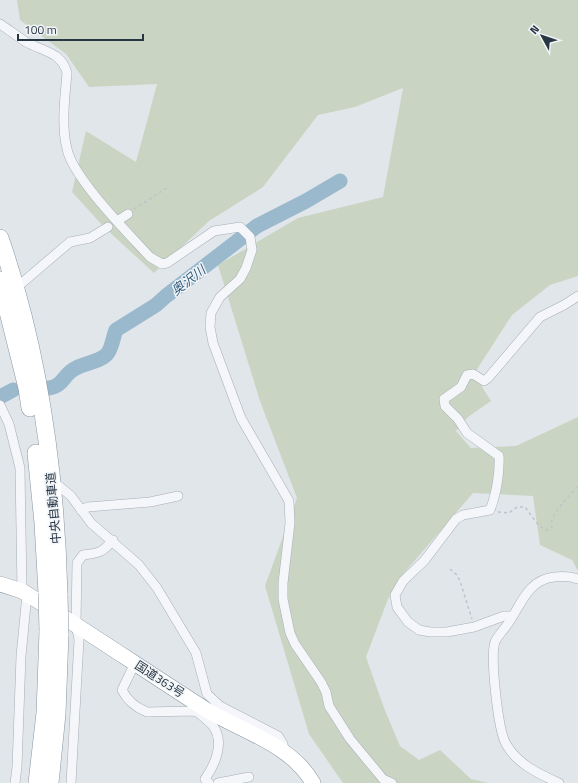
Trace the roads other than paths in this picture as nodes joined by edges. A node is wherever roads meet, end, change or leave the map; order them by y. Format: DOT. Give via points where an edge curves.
graph roads {
  1 [pos="0,24"];
  2 [pos="128,214"];
  3 [pos="117,221"];
  4 [pos="108,227"];
  5 [pos="0,238"];
  6 [pos="0,280"];
  7 [pos="16,288"];
  8 [pos="578,296"];
  9 [pos="0,405"];
  10 [pos="20,468"];
  11 [pos="32,471"];
  12 [pos="58,486"];
  13 [pos="178,496"];
  14 [pos="81,510"];
  15 [pos="113,540"];
  16 [pos="578,579"];
  17 [pos="0,584"];
  18 [pos="24,593"];
  19 [pos="53,594"];
  20 [pos="512,616"];
  21 [pos="76,624"];
  22 [pos="54,632"];
  23 [pos="135,663"];
  24 [pos="201,710"];
  25 [pos="284,751"];
  26 [pos="249,777"];
  27 [pos="15,783"];
  28 [pos="37,783"];
  29 [pos="50,783"];
  30 [pos="71,783"];
  31 [pos="209,783"];
  32 [pos="218,783"];
  33 [pos="313,783"];
  34 [pos="392,783"];
  35 [pos="559,783"];
  1 -- 3 [label="street" via="28,43 55,55 65,66 65,138 69,157 78,173"];
  2 -- 3 [label="street"];
  3 -- 34 [label="street" via="150,256 162,264 174,260 214,231 240,227 250,237 252,250 246,268 240,279 220,298 211,313 213,343 241,418 289,501 290,523 283,599 290,634 321,682 329,706 350,739 383,779"];
  4 -- 7 [label="street" via="90,238 70,242"];
  5 -- 19 [label="highway, 中央自動車道" via="20,306 38,384 52,490"];
  6 -- 19 [label="highway, 中央自動車道" via="26,388 35,440"];
  8 -- 20 [label="street" via="540,316 488,378 484,381 472,374 467,375 461,387 444,399 445,406 467,433 499,456 500,464 490,510 463,515 456,519 424,561 403,581 395,595 400,613 419,630 430,632 474,627 504,616"];
  9 -- 10 [label="street" via="9,424"];
  10 -- 11 [label="street"];
  10 -- 18 [label="street"];
  12 -- 14 [label="street" via="71,496"];
  13 -- 14 [label="street"];
  14 -- 15 [label="street" via="91,523"];
  15 -- 21 [label="street" via="99,553 82,555 77,563"];
  15 -- 25 [label="street" via="139,565 157,588 196,653 207,694 220,706 278,736"];
  16 -- 20 [label="street" via="564,576 538,582 529,590"];
  17 -- 18 [label="highway, 国道363号"];
  18 -- 21 [label="highway, 国道363号"];
  18 -- 27 [label="street"];
  19 -- 22 [label="highway, 中央自動車道, bridge"];
  20 -- 35 [label="street" via="499,634 493,652 500,728 506,745 520,760 534,771"];
  21 -- 23 [label="highway, 国道363号"];
  21 -- 30 [label="street" via="79,640"];
  22 -- 28 [label="highway, 中央自動車道"];
  22 -- 29 [label="highway, 中央自動車道" via="57,714"];
  23 -- 24 [label="highway, 国道363号"];
  23 -- 24 [label="street" via="122,690 125,696 141,709 147,712"];
  24 -- 25 [label="highway, 国道363号"];
  24 -- 31 [label="street" via="218,737 213,768 205,779"];
  25 -- 33 [label="highway, 国道363号"];
  26 -- 32 [label="street"];
}
